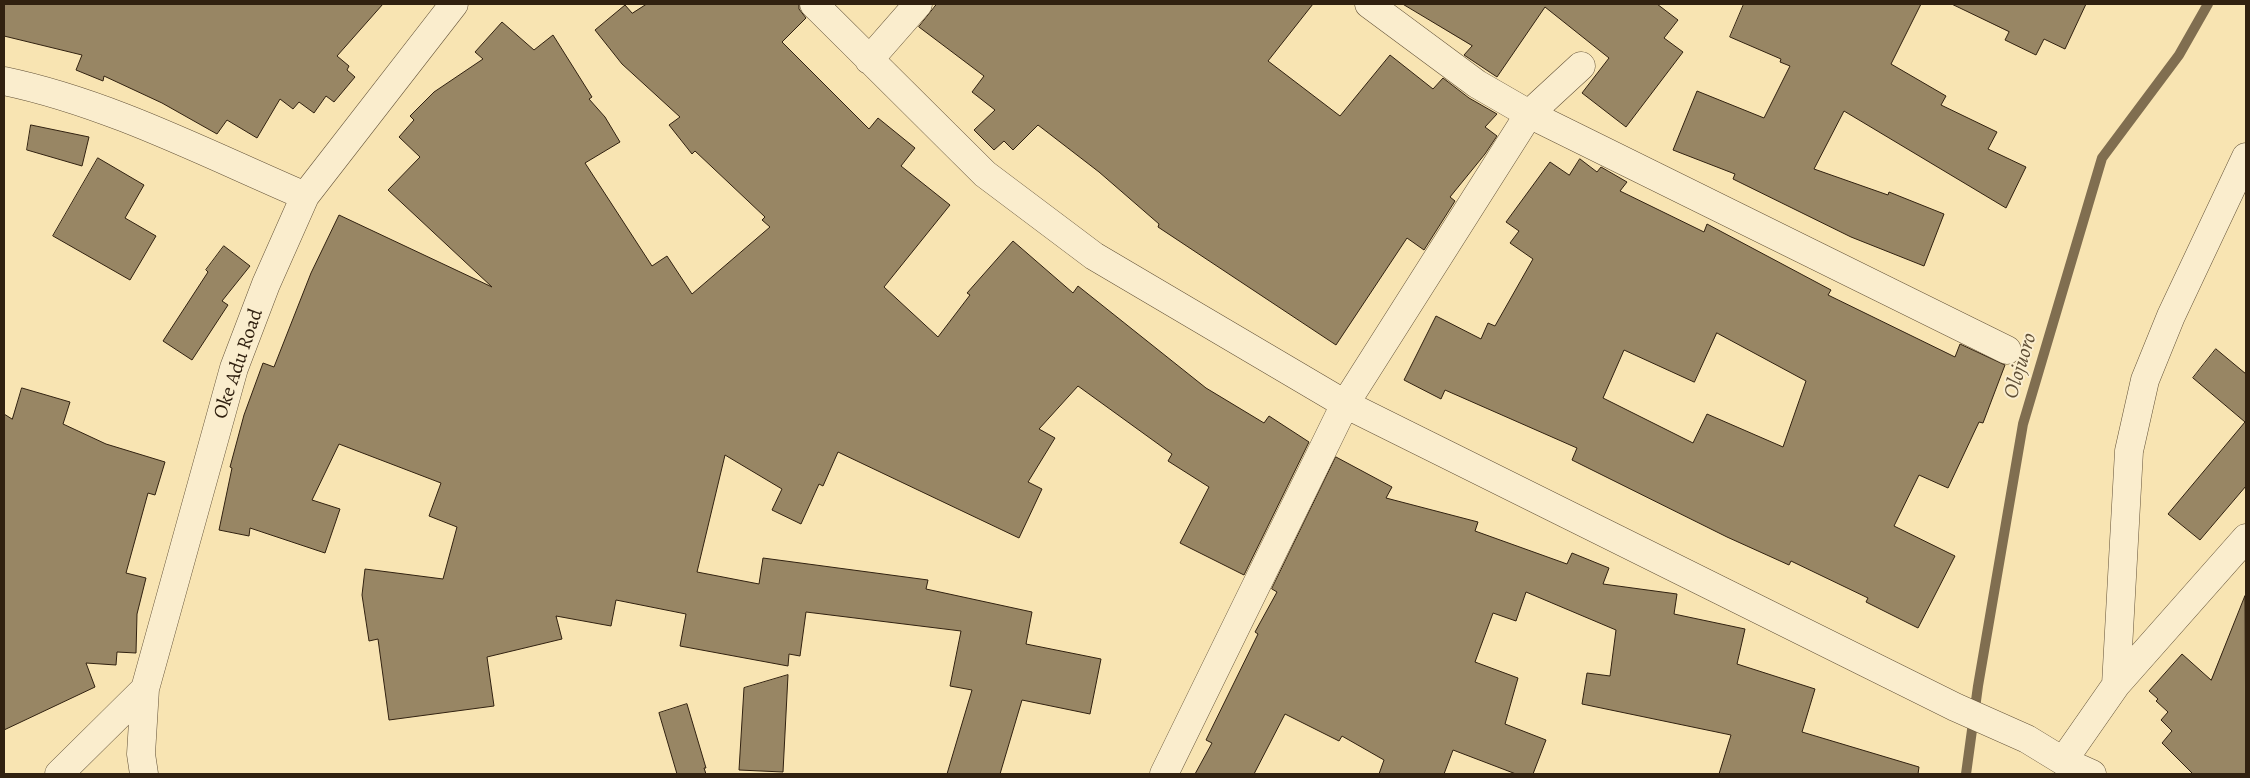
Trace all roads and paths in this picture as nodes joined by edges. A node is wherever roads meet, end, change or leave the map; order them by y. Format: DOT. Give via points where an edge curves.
graph roads {
  1 [pos="454,4"];
  2 [pos="814,4"];
  3 [pos="918,4"];
  4 [pos="1369,4"];
  5 [pos="870,60"];
  6 [pos="1581,66"];
  7 [pos="4,81"];
  8 [pos="1529,114"];
  9 [pos="2246,157"];
  10 [pos="305,196"];
  11 [pos="2007,350"];
  12 [pos="1344,404"];
  13 [pos="2246,538"];
  14 [pos="2116,685"];
  15 [pos="144,689"];
  16 [pos="2064,761"];
  17 [pos="59,774"];
  18 [pos="144,774"];
  19 [pos="1164,774"];
  20 [pos="2092,774"];
  1 -- 10 [label="street, Oke Adu Road"];
  2 -- 5 [label="street"];
  3 -- 5 [label="street"];
  4 -- 8 [label="street" via="1477,84"];
  5 -- 12 [label="street" via="985,174 1094,256"];
  6 -- 8 [label="street"];
  7 -- 10 [label="street" via="40,89 121,117"];
  8 -- 11 [label="street"];
  8 -- 12 [label="street"];
  9 -- 14 [label="street" via="2171,316 2145,380 2129,451"];
  10 -- 15 [label="street, Oke Adu Road" via="234,368"];
  12 -- 16 [label="street"];
  12 -- 19 [label="street"];
  13 -- 14 [label="street"];
  14 -- 16 [label="street"];
  15 -- 17 [label="street"];
  15 -- 18 [label="street, Oke Adu Road" via="141,754"];
  16 -- 20 [label="street"];
}
